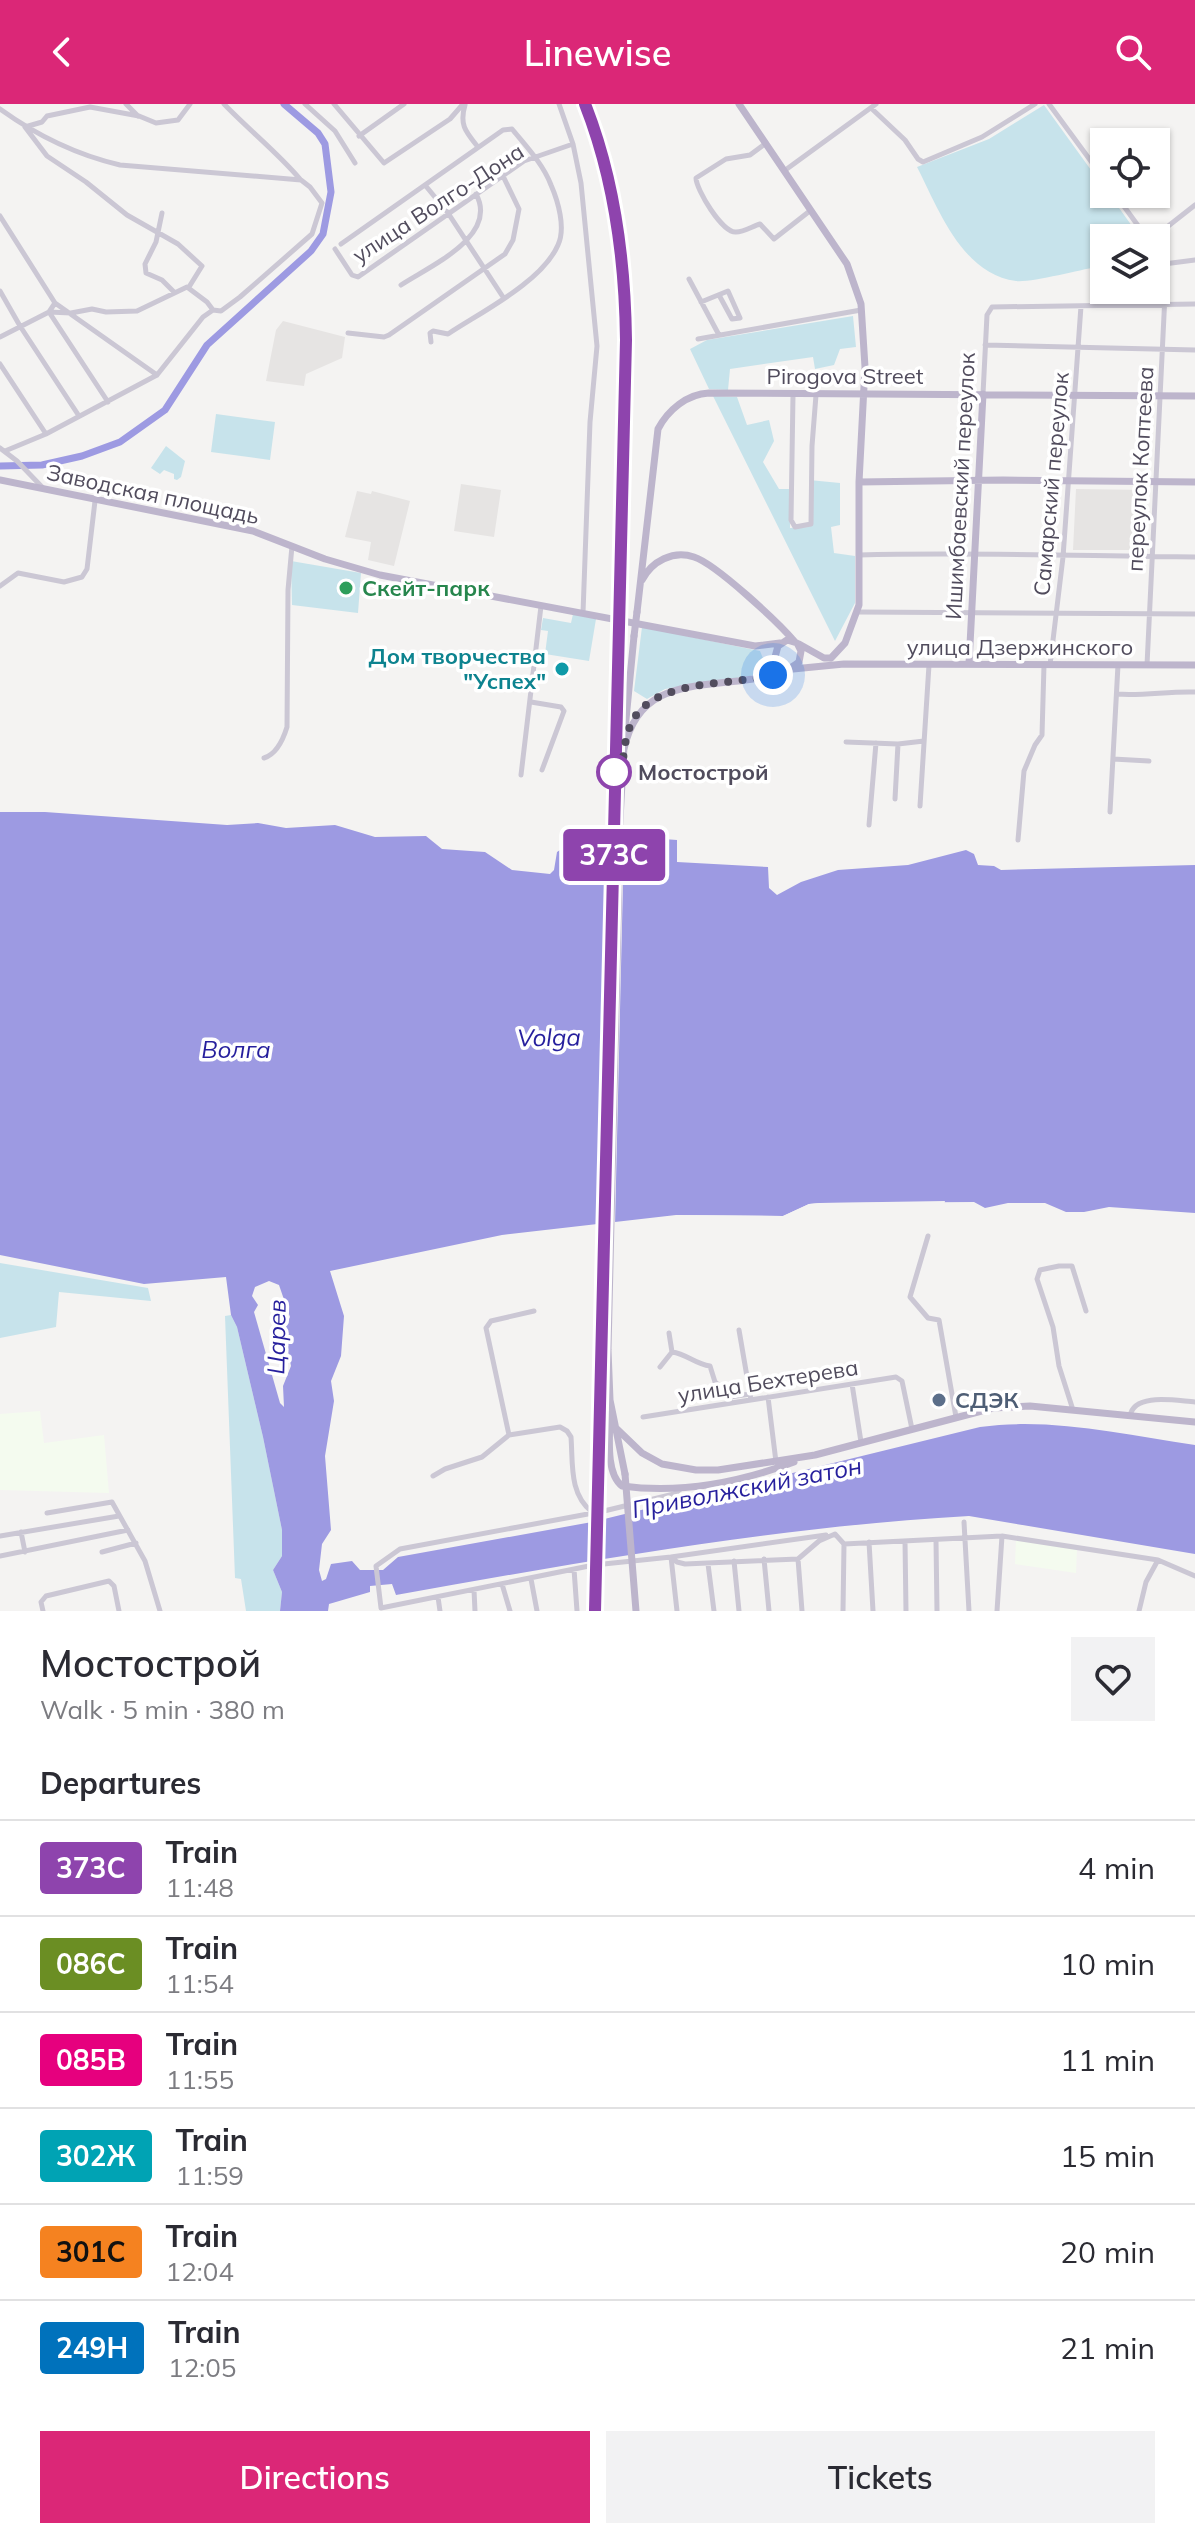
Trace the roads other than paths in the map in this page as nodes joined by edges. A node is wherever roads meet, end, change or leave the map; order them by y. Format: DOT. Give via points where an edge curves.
graph roads {
  1 [pos="126,104"];
  2 [pos="190,104"];
  3 [pos="224,104"];
  4 [pos="305,104"];
  5 [pos="404,104"];
  6 [pos="464,104"];
  7 [pos="559,104"];
  8 [pos="739,104"];
  9 [pos="1035,104"];
  10 [pos="1049,104"];
  11 [pos="337,105"];
  12 [pos="874,106"];
  13 [pos="0,109"];
  14 [pos="139,116"];
  15 [pos="25,127"];
  16 [pos="359,136"];
  17 [pos="766,143"];
  18 [pos="573,144"];
  19 [pos="478,147"];
  20 [pos="534,157"];
  21 [pos="1090,160"];
  22 [pos="355,163"];
  23 [pos="784,171"];
  24 [pos="503,176"];
  25 [pos="301,180"];
  26 [pos="425,185"];
  27 [pos="476,194"];
  28 [pos="1195,205"];
  29 [pos="811,210"];
  30 [pos="162,213"];
  31 [pos="448,213"];
  32 [pos="0,216"];
  33 [pos="1170,225"];
  34 [pos="158,231"];
  35 [pos="465,241"];
  36 [pos="341,244"];
  37 [pos="335,249"];
  38 [pos="1195,260"];
  39 [pos="1170,263"];
  40 [pos="483,269"];
  41 [pos="689,279"];
  42 [pos="401,285"];
  43 [pos="189,287"];
  44 [pos="0,291"];
  45 [pos="174,292"];
  46 [pos="719,295"];
  47 [pos="503,297"];
  48 [pos="701,302"];
  49 [pos="55,303"];
  50 [pos="1165,304"];
  51 [pos="1170,304"];
  52 [pos="1195,304"];
  53 [pos="1081,306"];
  54 [pos="213,310"];
  55 [pos="862,310"];
  56 [pos="49,312"];
  57 [pos="71,313"];
  58 [pos="20,326"];
  59 [pos="348,333"];
  60 [pos="719,335"];
  61 [pos="0,337"];
  62 [pos="698,339"];
  63 [pos="431,342"];
  64 [pos="985,345"];
  65 [pos="1077,348"];
  66 [pos="1162,350"];
  67 [pos="1195,350"];
  68 [pos="0,364"];
  69 [pos="157,375"];
  70 [pos="983,394"];
  71 [pos="793,395"];
  72 [pos="816,395"];
  73 [pos="864,395"];
  74 [pos="1076,395"];
  75 [pos="1160,396"];
  76 [pos="1195,396"];
  77 [pos="108,402"];
  78 [pos="79,416"];
  79 [pos="46,434"];
  80 [pos="3,450"];
  81 [pos="0,480"];
  82 [pos="1156,481"];
  83 [pos="859,482"];
  84 [pos="980,482"];
  85 [pos="1069,482"];
  86 [pos="1195,482"];
  87 [pos="44,490"];
  88 [pos="95,501"];
  89 [pos="292,546"];
  90 [pos="973,552"];
  91 [pos="859,555"];
  92 [pos="1063,557"];
  93 [pos="1152,557"];
  94 [pos="1195,557"];
  95 [pos="0,586"];
  96 [pos="639,590"];
  97 [pos="541,606"];
  98 [pos="858,612"];
  99 [pos="972,612"];
  100 [pos="583,613"];
  101 [pos="1056,614"];
  102 [pos="1149,614"];
  103 [pos="1195,614"];
  104 [pos="796,642"];
  105 [pos="780,643"];
  106 [pos="755,646"];
  107 [pos="824,658"];
  108 [pos="776,659"];
  109 [pos="844,664"];
  110 [pos="969,664"];
  111 [pos="929,665"];
  112 [pos="1047,665"];
  113 [pos="1118,665"];
  114 [pos="1147,665"];
  115 [pos="1195,665"];
  116 [pos="790,669"];
  117 [pos="1195,692"];
  118 [pos="1117,694"];
  119 [pos="531,702"];
  120 [pos="924,741"];
  121 [pos="846,742"];
  122 [pos="876,743"];
  123 [pos="898,744"];
  124 [pos="624,749"];
  125 [pos="264,758"];
  126 [pos="1113,759"];
  127 [pos="1149,761"];
  128 [pos="542,770"];
  129 [pos="521,775"];
  130 [pos="895,799"];
  131 [pos="920,806"];
  132 [pos="1110,812"];
  133 [pos="869,825"];
  134 [pos="1018,840"];
  135 [pos="928,1236"];
  136 [pos="534,1311"];
  137 [pos="1086,1311"];
  138 [pos="739,1330"];
  139 [pos="669,1333"];
  140 [pos="672,1352"];
  141 [pos="660,1367"];
  142 [pos="852,1384"];
  143 [pos="750,1397"];
  144 [pos="768,1397"];
  145 [pos="731,1400"];
  146 [pos="1195,1402"];
  147 [pos="1073,1410"];
  148 [pos="1130,1416"];
  149 [pos="643,1417"];
  150 [pos="956,1417"];
  151 [pos="1195,1422"];
  152 [pos="613,1428"];
  153 [pos="912,1429"];
  154 [pos="509,1435"];
  155 [pos="861,1442"];
  156 [pos="622,1453"];
  157 [pos="642,1453"];
  158 [pos="815,1455"];
  159 [pos="776,1462"];
  160 [pos="433,1476"];
  161 [pos="682,1488"];
  162 [pos="47,1513"];
  163 [pos="593,1513"];
  164 [pos="119,1516"];
  165 [pos="964,1522"];
  166 [pos="128,1530"];
  167 [pos="21,1532"];
  168 [pos="831,1535"];
  169 [pos="0,1536"];
  170 [pos="1002,1536"];
  171 [pos="964,1537"];
  172 [pos="936,1540"];
  173 [pos="905,1541"];
  174 [pos="869,1542"];
  175 [pos="136,1543"];
  176 [pos="844,1544"];
  177 [pos="25,1552"];
  178 [pos="102,1552"];
  179 [pos="0,1556"];
  180 [pos="671,1557"];
  181 [pos="764,1559"];
  182 [pos="798,1559"];
  183 [pos="1158,1560"];
  184 [pos="734,1561"];
  185 [pos="708,1564"];
  186 [pos="574,1569"];
  187 [pos="1195,1576"];
  188 [pos="531,1579"];
  189 [pos="502,1584"];
  190 [pos="474,1590"];
  191 [pos="438,1597"];
  192 [pos="411,1607"];
  193 [pos="382,1610"];
  194 [pos="43,1611"];
  195 [pos="119,1611"];
  196 [pos="160,1611"];
  197 [pos="440,1611"];
  198 [pos="475,1611"];
  199 [pos="510,1611"];
  200 [pos="537,1611"];
  201 [pos="577,1611"];
  202 [pos="636,1611"];
  203 [pos="677,1611"];
  204 [pos="714,1611"];
  205 [pos="739,1611"];
  206 [pos="769,1611"];
  207 [pos="802,1611"];
  208 [pos="843,1611"];
  209 [pos="873,1611"];
  210 [pos="906,1611"];
  211 [pos="937,1611"];
  212 [pos="969,1611"];
  213 [pos="997,1611"];
  214 [pos="1139,1611"];
  1 -- 14 [label="street"];
  2 -- 14 [label="street" via="178,120 156,123"];
  3 -- 25 [label="street"];
  4 -- 22 [label="street" via="335,131"];
  5 -- 16 [label="street"];
  6 -- 16 [label="street" via="384,163"];
  6 -- 19 [label="street" via="462,126"];
  7 -- 18 [label="street"];
  8 -- 17 [label="main road"];
  9 -- 12 [label="street" via="982,137 923,162"];
  10 -- 21 [label="street"];
  11 -- 16 [label="street"];
  12 -- 23 [label="street"];
  13 -- 15 [label="street"];
  14 -- 15 [label="street" via="90,107 47,116"];
  15 -- 25 [label="street" via="91,158 120,165"];
  15 -- 34 [label="street" via="47,156 127,215"];
  17 -- 23 [label="main road"];
  17 -- 29 [label="street" via="696,178 709,206 730,231 760,224 774,239"];
  18 -- 20 [label="street, улица Волго-Дона"];
  18 -- 100 [label="street" via="597,346"];
  19 -- 20 [label="street" via="509,128"];
  19 -- 26 [label="street"];
  20 -- 24 [label="street, улица Волго-Дона"];
  20 -- 47 [label="street" via="551,183 560,240 537,273"];
  23 -- 29 [label="main road"];
  24 -- 27 [label="street, улица Волго-Дона"];
  24 -- 40 [label="street" via="519,204 513,240 505,254"];
  25 -- 54 [label="street" via="322,202 313,232 240,297 221,311"];
  26 -- 31 [label="street"];
  26 -- 36 [label="street"];
  27 -- 31 [label="street, улица Волго-Дона"];
  27 -- 35 [label="street" via="482,214"];
  28 -- 33 [label="street"];
  29 -- 55 [label="main road" via="847,264"];
  30 -- 34 [label="street"];
  31 -- 35 [label="street"];
  31 -- 37 [label="street, улица Волго-Дона" via="358,277"];
  32 -- 49 [label="street"];
  34 -- 43 [label="street" via="202,266"];
  34 -- 45 [label="street" via="146,273"];
  35 -- 40 [label="street"];
  35 -- 42 [label="street"];
  38 -- 39 [label="street"];
  40 -- 47 [label="street"];
  40 -- 59 [label="street" via="389,335"];
  41 -- 48 [label="street"];
  43 -- 45 [label="street"];
  43 -- 54 [label="street"];
  44 -- 58 [label="street"];
  45 -- 57 [label="street" via="137,311"];
  46 -- 46 [label="street" via="728,291 740,318 732,319"];
  46 -- 48 [label="street"];
  47 -- 63 [label="street" via="448,334 433,331"];
  48 -- 60 [label="street"];
  49 -- 56 [label="street"];
  49 -- 57 [label="street"];
  50 -- 53 [label="street"];
  50 -- 66 [label="street, переулок Коптеева"];
  51 -- 52 [label="street"];
  53 -- 64 [label="street, Ишимбаевский переулок" via="996,306 989,310"];
  53 -- 65 [label="street, Самарский переулок"];
  54 -- 69 [label="street"];
  55 -- 60 [label="street"];
  55 -- 73 [label="main road"];
  56 -- 57 [label="street"];
  56 -- 58 [label="street"];
  56 -- 77 [label="street"];
  57 -- 69 [label="street"];
  58 -- 61 [label="street"];
  58 -- 78 [label="street"];
  60 -- 62 [label="street"];
  64 -- 65 [label="street"];
  64 -- 70 [label="street, Ишимбаевский переулок"];
  65 -- 66 [label="street"];
  65 -- 74 [label="street, Самарский переулок"];
  66 -- 67 [label="street"];
  66 -- 75 [label="street, переулок Коптеева"];
  68 -- 79 [label="street"];
  69 -- 77 [label="street"];
  70 -- 73 [label="main road, Pirogova Street"];
  70 -- 74 [label="main road, Pirogova Street"];
  70 -- 84 [label="main road, Ишимбаевский переулок"];
  71 -- 72 [label="main road, Pirogova Street"];
  71 -- 72 [label="street" via="795,527 811,524"];
  71 -- 96 [label="main road, Pirogova Street" via="694,395 670,412 658,429"];
  72 -- 73 [label="main road, Pirogova Street"];
  73 -- 83 [label="main road"];
  74 -- 75 [label="main road, Pirogova Street"];
  74 -- 85 [label="street, Самарский переулок"];
  75 -- 76 [label="main road, Pirogova Street"];
  75 -- 82 [label="street, переулок Коптеева"];
  77 -- 78 [label="street"];
  78 -- 79 [label="street"];
  79 -- 80 [label="street"];
  80 -- 87 [label="street"];
  81 -- 87 [label="main road, Заводская площадь"];
  82 -- 85 [label="main road"];
  82 -- 86 [label="main road"];
  82 -- 93 [label="street, переулок Коптеева"];
  83 -- 84 [label="main road"];
  83 -- 91 [label="main road"];
  84 -- 85 [label="main road"];
  84 -- 90 [label="main road, Ишимбаевский переулок"];
  85 -- 92 [label="street, Самарский переулок"];
  87 -- 88 [label="main road, Заводская площадь"];
  88 -- 89 [label="main road, Заводская площадь" via="253,531"];
  88 -- 95 [label="street" via="83,575 64,582 18,573"];
  89 -- 97 [label="main road, Заводская площадь" via="371,573"];
  89 -- 125 [label="street" via="287,727 272,755"];
  90 -- 91 [label="street"];
  90 -- 92 [label="street"];
  90 -- 99 [label="main road, Ишимбаевский переулок"];
  91 -- 98 [label="main road"];
  92 -- 93 [label="street"];
  92 -- 101 [label="street, Самарский переулок"];
  93 -- 94 [label="street"];
  93 -- 102 [label="street, переулок Коптеева"];
  96 -- 104 [label="main road" via="658,561 696,557"];
  96 -- 124 [label="main road, bridge"];
  97 -- 100 [label="main road, Заводская площадь"];
  97 -- 119 [label="street"];
  98 -- 99 [label="street"];
  98 -- 107 [label="main road" via="838,653"];
  99 -- 101 [label="street"];
  99 -- 110 [label="main road, Ишимбаевский переулок"];
  100 -- 106 [label="main road, Заводская площадь"];
  101 -- 102 [label="street"];
  101 -- 112 [label="street, Самарский переулок"];
  102 -- 103 [label="street"];
  102 -- 114 [label="street, переулок Коптеева"];
  104 -- 105 [label="main road"];
  104 -- 107 [label="main road"];
  104 -- 116 [label="main road" via="801,659"];
  105 -- 106 [label="main road"];
  105 -- 108 [label="main road"];
  106 -- 108 [label="main road"];
  107 -- 109 [label="street"];
  108 -- 116 [label="main road"];
  109 -- 111 [label="main road, улица Дзержинского"];
  109 -- 116 [label="main road, улица Дзержинского"];
  110 -- 111 [label="main road, улица Дзержинского"];
  110 -- 112 [label="main road, улица Дзержинского"];
  111 -- 120 [label="street"];
  112 -- 113 [label="main road, улица Дзержинского"];
  112 -- 134 [label="street, Самарский переулок" via="1042,735 1024,771"];
  113 -- 114 [label="main road, улица Дзержинского"];
  113 -- 118 [label="street"];
  114 -- 115 [label="main road, улица Дзержинского"];
  116 -- 124 [label="main road, улица Дзержинского" via="655,698 632,722"];
  117 -- 118 [label="street"];
  118 -- 126 [label="street"];
  119 -- 128 [label="street" via="564,711"];
  119 -- 129 [label="street"];
  120 -- 123 [label="street"];
  120 -- 131 [label="street"];
  121 -- 122 [label="street"];
  122 -- 123 [label="street"];
  122 -- 133 [label="street"];
  123 -- 130 [label="street"];
  124 -- 152 [label="main road" via="608,1350"];
  126 -- 127 [label="street"];
  126 -- 132 [label="street"];
  135 -- 150 [label="street" via="910,1297 928,1318 939,1320"];
  136 -- 154 [label="street" via="488,1323 486,1328"];
  137 -- 147 [label="street" via="1072,1266 1040,1270 1037,1279"];
  138 -- 143 [label="street"];
  139 -- 140 [label="street"];
  140 -- 141 [label="street"];
  140 -- 145 [label="street" via="710,1366 715,1382"];
  142 -- 144 [label="street, улица Бехтерева"];
  142 -- 153 [label="street, улица Бехтерева" via="899,1377"];
  142 -- 155 [label="street"];
  143 -- 144 [label="street, улица Бехтерева"];
  143 -- 145 [label="street, улица Бехтерева"];
  144 -- 159 [label="street"];
  145 -- 149 [label="street, улица Бехтерева"];
  146 -- 148 [label="street" via="1148,1401 1131,1409"];
  147 -- 148 [label="main road"];
  147 -- 150 [label="main road" via="1011,1406"];
  148 -- 151 [label="main road"];
  150 -- 153 [label="main road"];
  152 -- 156 [label="main road"];
  152 -- 157 [label="main road"];
  152 -- 161 [label="main road" via="612,1473 617,1483"];
  153 -- 155 [label="main road"];
  154 -- 160 [label="street" via="482,1457"];
  154 -- 163 [label="street" via="560,1427 567,1431 576,1493"];
  155 -- 158 [label="main road"];
  156 -- 157 [label="main road"];
  156 -- 202 [label="main road, bridge"];
  157 -- 159 [label="main road" via="662,1464 696,1470"];
  158 -- 159 [label="main road"];
  158 -- 161 [label="main road" via="757,1476"];
  161 -- 163 [label="street"];
  162 -- 164 [label="street" via="112,1502"];
  163 -- 193 [label="street" via="400,1549 376,1568"];
  164 -- 166 [label="street"];
  164 -- 167 [label="street"];
  165 -- 171 [label="street"];
  166 -- 175 [label="street"];
  166 -- 177 [label="street"];
  167 -- 169 [label="street"];
  167 -- 177 [label="street"];
  168 -- 176 [label="street"];
  168 -- 180 [label="street"];
  168 -- 182 [label="street"];
  170 -- 171 [label="street"];
  170 -- 183 [label="street"];
  170 -- 213 [label="street"];
  171 -- 172 [label="street"];
  171 -- 212 [label="street"];
  172 -- 173 [label="street"];
  172 -- 211 [label="street"];
  173 -- 174 [label="street"];
  173 -- 210 [label="street"];
  174 -- 176 [label="street"];
  174 -- 209 [label="street"];
  175 -- 178 [label="street"];
  175 -- 196 [label="street"];
  176 -- 208 [label="street"];
  177 -- 179 [label="street"];
  180 -- 185 [label="street" via="681,1563"];
  180 -- 186 [label="street"];
  180 -- 203 [label="street"];
  181 -- 182 [label="street"];
  181 -- 184 [label="street"];
  181 -- 206 [label="street"];
  182 -- 207 [label="street"];
  183 -- 187 [label="street"];
  183 -- 214 [label="street"];
  184 -- 185 [label="street"];
  184 -- 205 [label="street"];
  185 -- 204 [label="street"];
  186 -- 188 [label="street"];
  186 -- 201 [label="street"];
  188 -- 189 [label="street"];
  188 -- 200 [label="street"];
  189 -- 190 [label="street"];
  189 -- 199 [label="street"];
  190 -- 191 [label="street"];
  190 -- 198 [label="street"];
  191 -- 192 [label="street"];
  191 -- 197 [label="street"];
  192 -- 193 [label="street"];
  194 -- 195 [label="street" via="46,1596 109,1581"];
}
